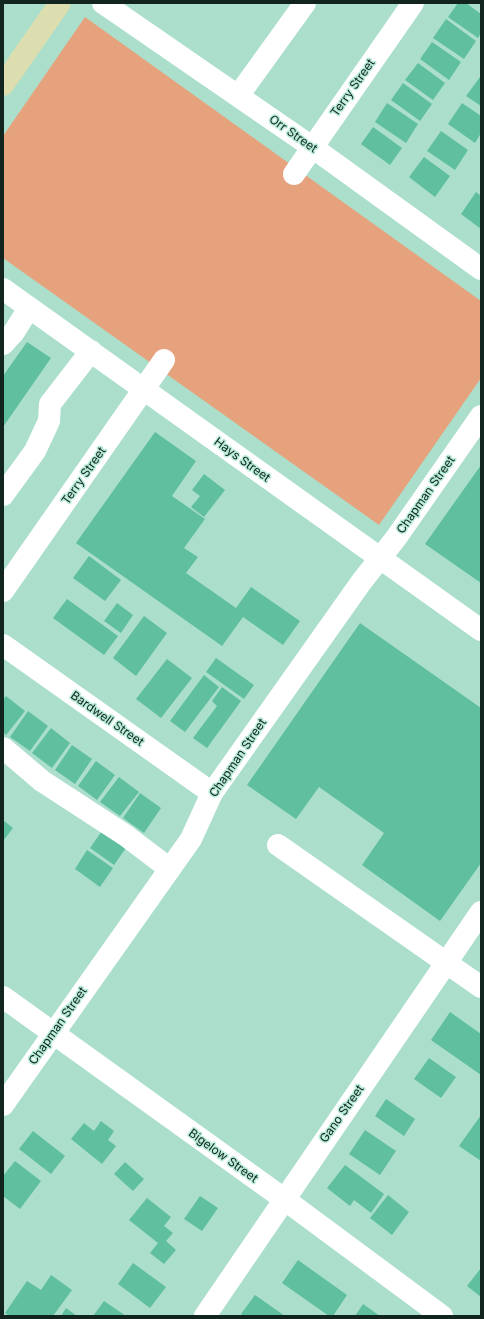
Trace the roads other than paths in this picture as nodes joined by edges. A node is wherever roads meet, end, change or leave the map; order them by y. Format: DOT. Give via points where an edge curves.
graph roads {
  1 [pos="60,3"];
  2 [pos="103,3"];
  3 [pos="305,3"];
  4 [pos="413,3"];
  5 [pos="3,85"];
  6 [pos="238,96"];
  7 [pos="312,147"];
  8 [pos="294,174"];
  9 [pos="481,269"];
  10 [pos="3,289"];
  11 [pos="29,308"];
  12 [pos="3,344"];
  13 [pos="91,351"];
  14 [pos="164,360"];
  15 [pos="145,389"];
  16 [pos="481,416"];
  17 [pos="3,496"];
  18 [pos="378,558"];
  19 [pos="3,591"];
  20 [pos="481,630"];
  21 [pos="3,645"];
  22 [pos="3,748"];
  23 [pos="212,792"];
  24 [pos="278,845"];
  25 [pos="170,869"];
  26 [pos="481,912"];
  27 [pos="447,962"];
  28 [pos="481,987"];
  29 [pos="3,997"];
  30 [pos="53,1033"];
  31 [pos="3,1106"];
  32 [pos="284,1199"];
  33 [pos="205,1316"];
  34 [pos="442,1316"];
  1 -- 5 [label="main road"];
  2 -- 6 [label="street, Orr Street"];
  3 -- 6 [label="street"];
  4 -- 7 [label="street, Terry Street"];
  6 -- 7 [label="street, Orr Street"];
  7 -- 8 [label="street, Terry Street"];
  7 -- 9 [label="street, Orr Street"];
  10 -- 11 [label="street, Hays Street"];
  11 -- 12 [label="street"];
  11 -- 13 [label="street, Hays Street"];
  13 -- 15 [label="street, Hays Street"];
  13 -- 17 [label="street" via="50,404 49,422 35,451"];
  14 -- 15 [label="street, Terry Street"];
  15 -- 18 [label="street, Hays Street"];
  15 -- 19 [label="street, Terry Street"];
  16 -- 18 [label="street, Chapman Street" via="396,538"];
  18 -- 20 [label="street, Hays Street"];
  18 -- 23 [label="street, Chapman Street"];
  21 -- 23 [label="street, Bardwell Street"];
  22 -- 25 [label="street" via="42,781 125,835"];
  23 -- 25 [label="street, Chapman Street" via="191,839"];
  24 -- 27 [label="street"];
  25 -- 30 [label="street, Chapman Street"];
  26 -- 27 [label="street, Gano Street"];
  27 -- 28 [label="street"];
  27 -- 32 [label="street, Gano Street"];
  29 -- 30 [label="street, Bigelow Street"];
  30 -- 31 [label="street, Chapman Street"];
  30 -- 32 [label="street, Bigelow Street"];
  32 -- 33 [label="street, Gano Street"];
  32 -- 34 [label="street, Bigelow Street"];
}
